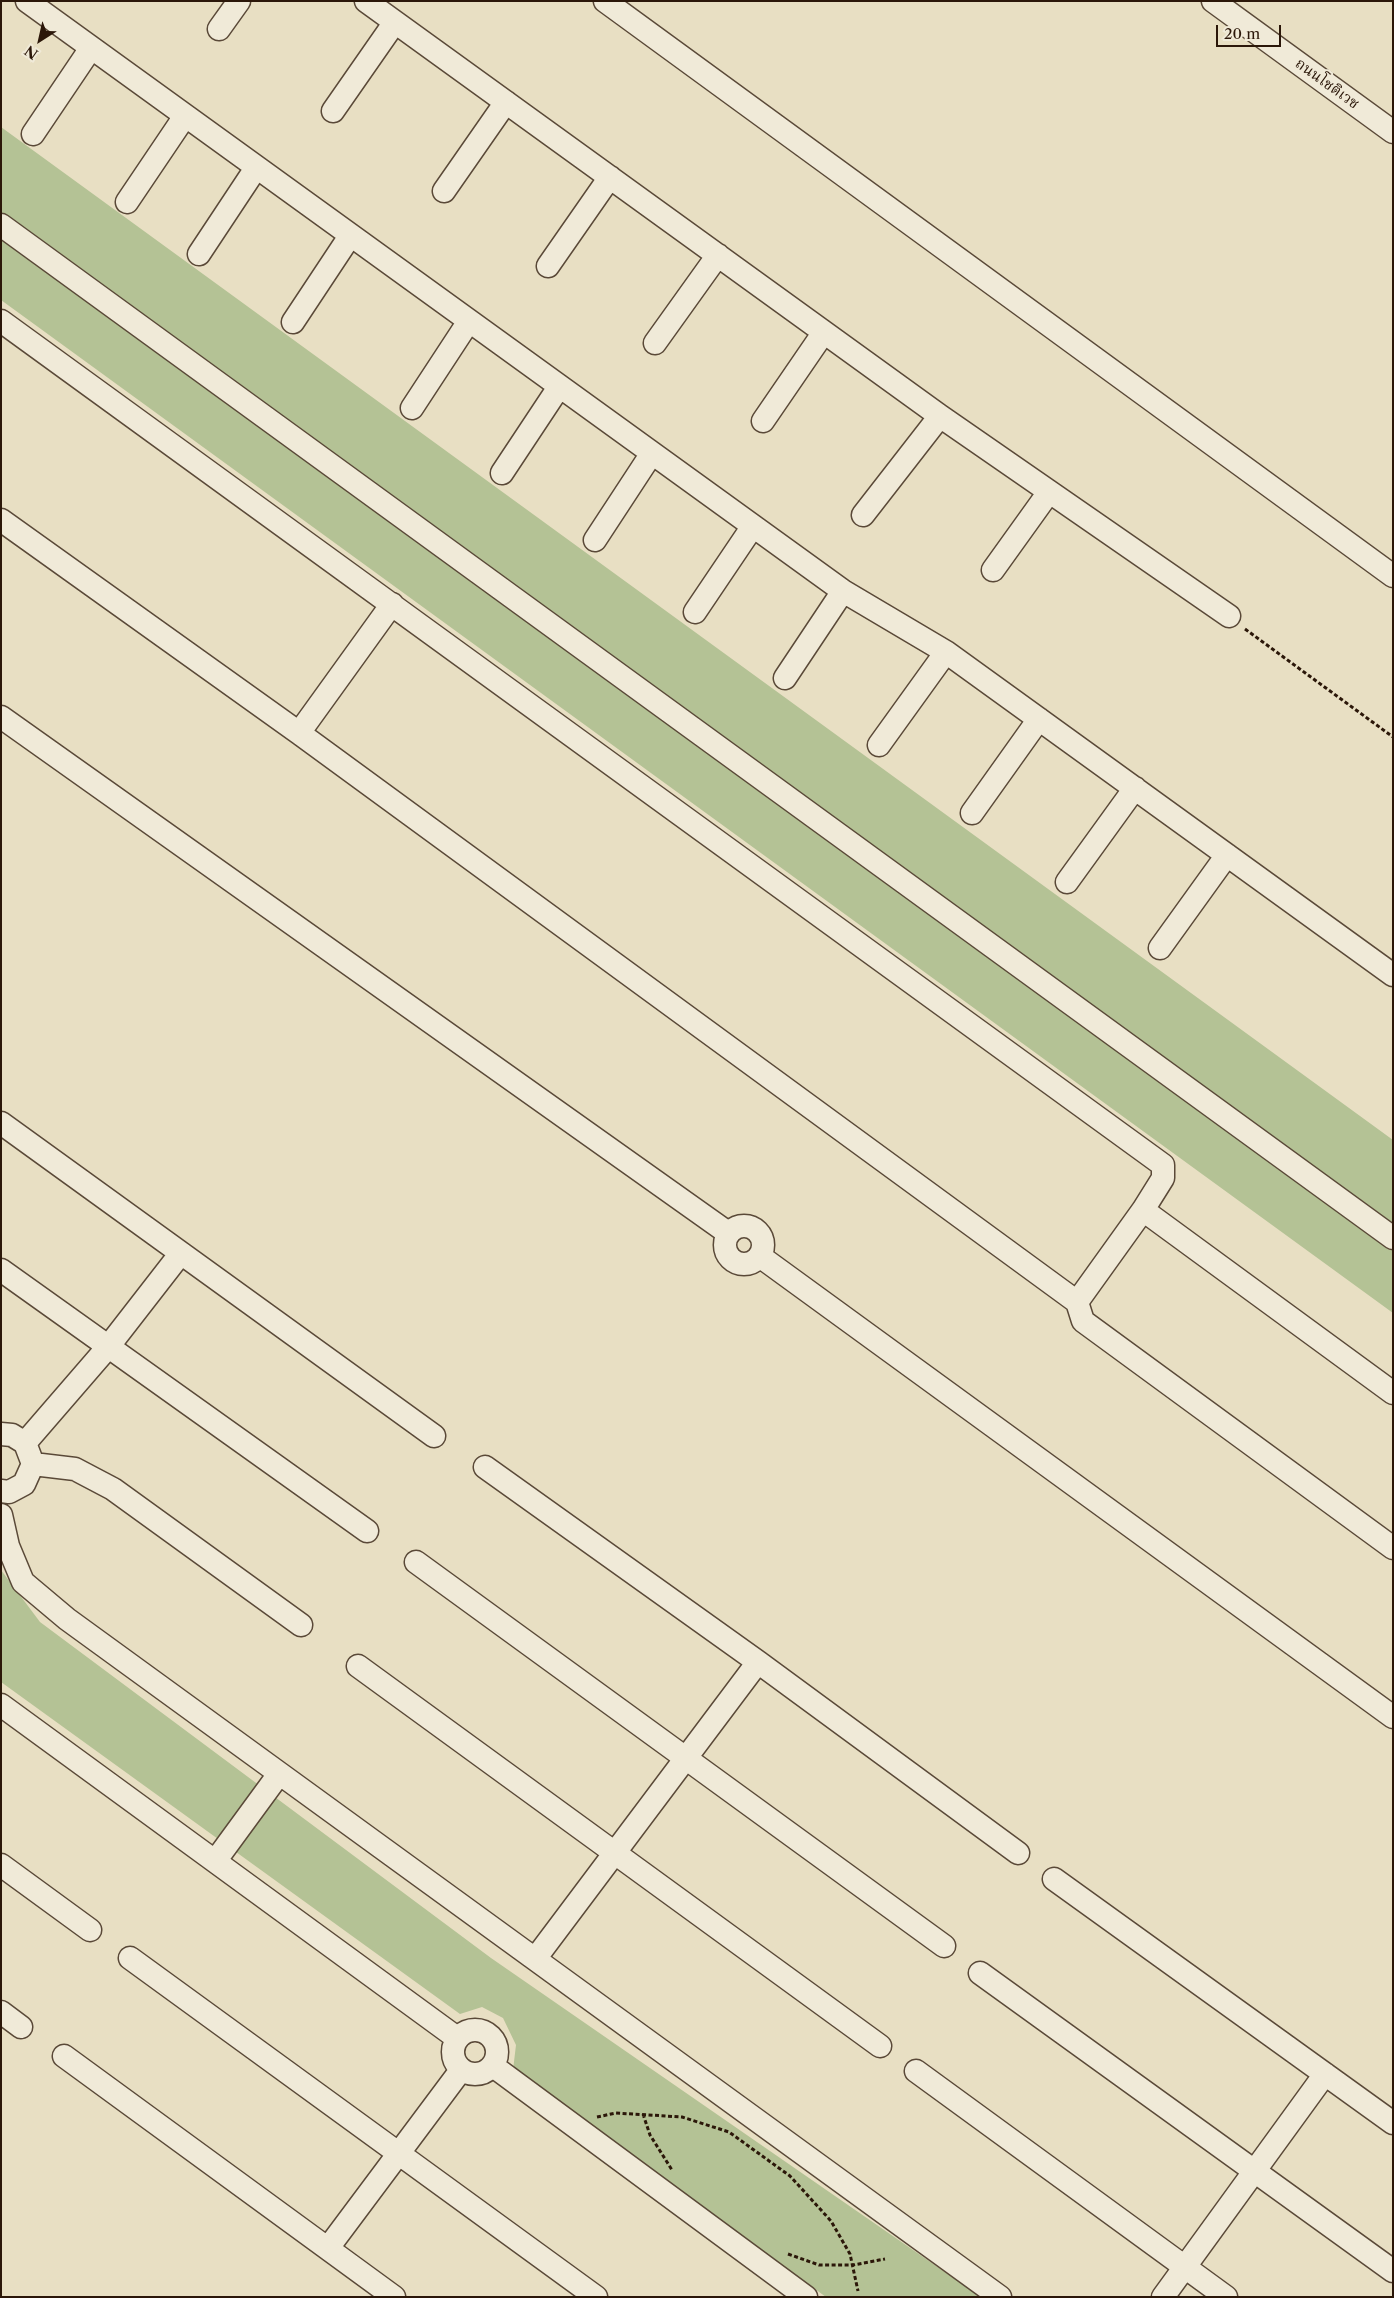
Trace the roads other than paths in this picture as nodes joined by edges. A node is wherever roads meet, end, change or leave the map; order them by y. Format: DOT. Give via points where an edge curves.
graph roads {
  1 [pos="27,1"];
  2 [pos="238,1"];
  3 [pos="366,1"];
  4 [pos="605,1"];
  5 [pos="1213,1"];
  6 [pos="395,22"];
  7 [pos="219,29"];
  8 [pos="91,48"];
  9 [pos="506,102"];
  10 [pos="333,111"];
  11 [pos="184,116"];
  12 [pos="1393,132"];
  13 [pos="33,134"];
  14 [pos="256,168"];
  15 [pos="610,177"];
  16 [pos="444,191"];
  17 [pos="127,202"];
  18 [pos="1,225"];
  19 [pos="350,236"];
  20 [pos="199,254"];
  21 [pos="718,255"];
  22 [pos="548,266"];
  23 [pos="1,321"];
  24 [pos="469,321"];
  25 [pos="293,322"];
  26 [pos="824,332"];
  27 [pos="655,344"];
  28 [pos="559,387"];
  29 [pos="412,408"];
  30 [pos="940,416"];
  31 [pos="763,421"];
  32 [pos="652,453"];
  33 [pos="502,473"];
  34 [pos="1049,492"];
  35 [pos="863,515"];
  36 [pos="1,520"];
  37 [pos="753,526"];
  38 [pos="594,540"];
  39 [pos="993,570"];
  40 [pos="1393,576"];
  41 [pos="843,591"];
  42 [pos="392,604"];
  43 [pos="695,612"];
  44 [pos="1229,616"];
  45 [pos="946,652"];
  46 [pos="785,678"];
  47 [pos="1,717"];
  48 [pos="1039,719"];
  49 [pos="299,733"];
  50 [pos="879,746"];
  51 [pos="1135,788"];
  52 [pos="972,813"];
  53 [pos="1227,855"];
  54 [pos="1067,882"];
  55 [pos="1160,948"];
  56 [pos="1393,975"];
  57 [pos="1,1123"];
  58 [pos="1143,1210"];
  59 [pos="1393,1238"];
  60 [pos="181,1252"];
  61 [pos="1,1270"];
  62 [pos="1077,1302"];
  63 [pos="108,1347"];
  64 [pos="1393,1393"];
  65 [pos="1,1434"];
  66 [pos="434,1436"];
  67 [pos="25,1443"];
  68 [pos="33,1464"];
  69 [pos="485,1467"];
  70 [pos="1,1491"];
  71 [pos="1,1515"];
  72 [pos="367,1531"];
  73 [pos="1393,1548"];
  74 [pos="416,1562"];
  75 [pos="301,1625"];
  76 [pos="758,1662"];
  77 [pos="358,1666"];
  78 [pos="1,1705"];
  79 [pos="1393,1717"];
  80 [pos="686,1758"];
  81 [pos="279,1774"];
  82 [pos="615,1853"];
  83 [pos="1018,1853"];
  84 [pos="216,1860"];
  85 [pos="1,1865"];
  86 [pos="1054,1879"];
  87 [pos="90,1930"];
  88 [pos="944,1946"];
  89 [pos="130,1958"];
  90 [pos="535,1959"];
  91 [pos="980,1973"];
  92 [pos="1,2012"];
  93 [pos="22,2027"];
  94 [pos="457,2038"];
  95 [pos="880,2046"];
  96 [pos="64,2056"];
  97 [pos="493,2066"];
  98 [pos="461,2070"];
  99 [pos="916,2071"];
  100 [pos="1325,2074"];
  101 [pos="1393,2123"];
  102 [pos="399,2153"];
  103 [pos="1254,2171"];
  104 [pos="328,2248"];
  105 [pos="1185,2267"];
  106 [pos="1393,2272"];
  107 [pos="394,2297"];
  108 [pos="596,2297"];
  109 [pos="806,2297"];
  110 [pos="1000,2297"];
  111 [pos="1163,2297"];
  112 [pos="1226,2297"];
  1 -- 8 [label="street"];
  2 -- 7 [label="street"];
  3 -- 6 [label="street"];
  4 -- 40 [label="street"];
  5 -- 12 [label="street, ถนนโชติเวช"];
  6 -- 9 [label="street"];
  6 -- 10 [label="street"];
  8 -- 11 [label="street"];
  8 -- 13 [label="street"];
  9 -- 15 [label="street"];
  9 -- 16 [label="street"];
  11 -- 14 [label="street"];
  11 -- 17 [label="street"];
  14 -- 19 [label="street"];
  14 -- 20 [label="street"];
  15 -- 21 [label="street"];
  15 -- 22 [label="street"];
  18 -- 59 [label="street"];
  19 -- 24 [label="street"];
  19 -- 25 [label="street"];
  21 -- 26 [label="street"];
  21 -- 27 [label="street"];
  23 -- 42 [label="street"];
  24 -- 28 [label="street"];
  24 -- 29 [label="street"];
  26 -- 30 [label="street"];
  26 -- 31 [label="street"];
  28 -- 32 [label="street"];
  28 -- 33 [label="street"];
  30 -- 34 [label="street"];
  30 -- 35 [label="street"];
  32 -- 37 [label="street"];
  32 -- 38 [label="street"];
  34 -- 39 [label="street"];
  34 -- 44 [label="street"];
  36 -- 49 [label="street"];
  37 -- 41 [label="street"];
  37 -- 43 [label="street"];
  41 -- 45 [label="street"];
  41 -- 46 [label="street"];
  42 -- 49 [label="street"];
  42 -- 58 [label="street" via="1164,1165 1163,1178"];
  45 -- 48 [label="street"];
  45 -- 50 [label="street"];
  47 -- 79 [label="street" via="728,1233 724,1248 732,1262 748,1265 761,1257"];
  48 -- 51 [label="street"];
  48 -- 52 [label="street"];
  49 -- 62 [label="street"];
  51 -- 53 [label="street"];
  51 -- 54 [label="street"];
  53 -- 55 [label="street"];
  53 -- 56 [label="street"];
  57 -- 60 [label="street"];
  58 -- 62 [label="street"];
  58 -- 64 [label="street"];
  60 -- 63 [label="street"];
  60 -- 66 [label="street"];
  61 -- 63 [label="street"];
  62 -- 73 [label="street" via="1083,1322"];
  63 -- 67 [label="street"];
  63 -- 72 [label="street"];
  65 -- 67 [label="street" via="12,1435"];
  67 -- 68 [label="street"];
  68 -- 70 [label="street" via="24,1484 9,1492"];
  68 -- 75 [label="street" via="75,1470 114,1489"];
  69 -- 76 [label="street"];
  71 -- 81 [label="street" via="8,1546 24,1582 67,1619"];
  74 -- 80 [label="street"];
  76 -- 80 [label="street"];
  76 -- 83 [label="street"];
  77 -- 82 [label="street"];
  78 -- 84 [label="street"];
  80 -- 82 [label="street"];
  80 -- 88 [label="street"];
  81 -- 84 [label="street"];
  81 -- 90 [label="street"];
  82 -- 90 [label="street"];
  82 -- 95 [label="street"];
  84 -- 94 [label="street"];
  85 -- 87 [label="street"];
  86 -- 100 [label="street"];
  89 -- 102 [label="street"];
  90 -- 110 [label="street"];
  91 -- 103 [label="street"];
  92 -- 93 [label="street"];
  94 -- 97 [label="street" via="473,2029 490,2034 498,2050"];
  94 -- 98 [label="street" via="453,2054"];
  96 -- 104 [label="street"];
  97 -- 98 [label="street" via="478,2075"];
  97 -- 109 [label="street"];
  98 -- 102 [label="street"];
  99 -- 105 [label="street"];
  100 -- 101 [label="street"];
  100 -- 103 [label="street"];
  102 -- 104 [label="street"];
  102 -- 108 [label="street"];
  103 -- 105 [label="street"];
  103 -- 106 [label="street"];
  104 -- 107 [label="street"];
  105 -- 111 [label="street"];
  105 -- 112 [label="street"];
}
